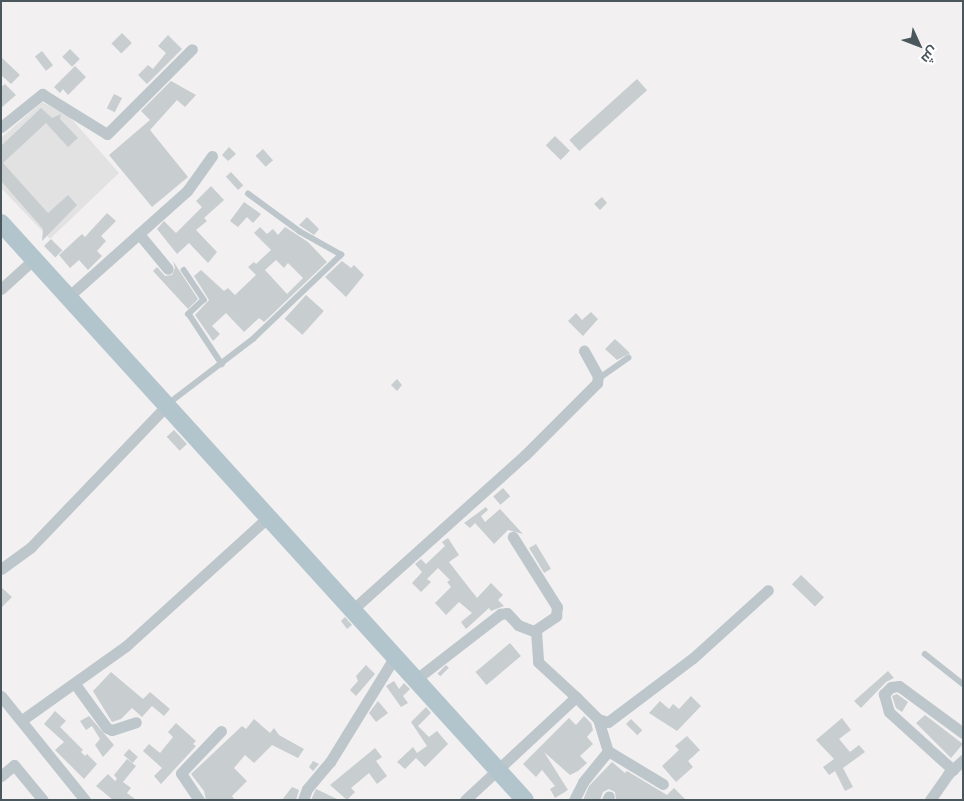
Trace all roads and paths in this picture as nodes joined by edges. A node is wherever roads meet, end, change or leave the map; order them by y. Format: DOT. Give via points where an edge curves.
graph roads {
  1 [pos="192,49"];
  2 [pos="1,127"];
  3 [pos="212,156"];
  4 [pos="248,194"];
  5 [pos="1,223"];
  6 [pos="139,234"];
  7 [pos="34,259"];
  8 [pos="168,268"];
  9 [pos="184,270"];
  10 [pos="1,289"];
  11 [pos="68,297"];
  12 [pos="584,351"];
  13 [pos="628,358"];
  14 [pos="222,364"];
  15 [pos="598,379"];
  16 [pos="166,406"];
  17 [pos="267,518"];
  18 [pos="513,537"];
  19 [pos="1,569"];
  20 [pos="768,590"];
  21 [pos="351,610"];
  22 [pos="536,631"];
  23 [pos="925,654"];
  24 [pos="394,658"];
  25 [pos="415,680"];
  26 [pos="75,684"];
  27 [pos="963,684"];
  28 [pos="1,696"];
  29 [pos="576,697"];
  30 [pos="598,719"];
  31 [pos="22,720"];
  32 [pos="136,722"];
  33 [pos="220,731"];
  34 [pos="963,733"];
  35 [pos="608,751"];
  36 [pos="963,760"];
  37 [pos="952,770"];
  38 [pos="498,771"];
  39 [pos="1,776"];
  40 [pos="663,784"];
  41 [pos="43,800"];
  42 [pos="85,800"];
  43 [pos="199,800"];
  44 [pos="303,800"];
  45 [pos="465,800"];
  46 [pos="525,800"];
  47 [pos="574,800"];
  48 [pos="930,800"];
  1 -- 2 [label="street" via="107,134 42,94"];
  3 -- 6 [label="street" via="187,191"];
  4 -- 14 [label="lane" via="300,232 341,256"];
  5 -- 7 [label="main road"];
  6 -- 8 [label="street"];
  6 -- 11 [label="street"];
  7 -- 10 [label="street"];
  7 -- 11 [label="main road"];
  9 -- 14 [label="lane" via="204,300 189,314"];
  11 -- 16 [label="main road"];
  12 -- 15 [label="street"];
  13 -- 15 [label="lane"];
  14 -- 16 [label="lane"];
  15 -- 21 [label="street" via="525,455"];
  16 -- 17 [label="main road"];
  16 -- 19 [label="street" via="31,547"];
  17 -- 21 [label="main road"];
  17 -- 26 [label="street" via="126,646"];
  18 -- 22 [label="street" via="558,607 556,616"];
  20 -- 30 [label="street" via="642,699 608,722"];
  21 -- 24 [label="main road"];
  22 -- 25 [label="street" via="527,630 506,613 500,614"];
  22 -- 29 [label="street" via="538,662"];
  23 -- 27 [label="lane"];
  24 -- 25 [label="main road"];
  24 -- 44 [label="street" via="330,762 307,789"];
  25 -- 38 [label="main road"];
  26 -- 31 [label="street"];
  26 -- 32 [label="street" via="107,728 112,730"];
  28 -- 31 [label="street"];
  29 -- 30 [label="street"];
  29 -- 38 [label="street"];
  30 -- 35 [label="street"];
  31 -- 42 [label="street"];
  33 -- 43 [label="street" via="180,773"];
  34 -- 37 [label="street" via="899,686 890,686 884,694 889,712"];
  35 -- 40 [label="street"];
  35 -- 47 [label="street" via="583,782"];
  36 -- 37 [label="street"];
  37 -- 48 [label="street"];
  38 -- 45 [label="street"];
  38 -- 46 [label="main road"];
  39 -- 41 [label="street" via="14,765"];
}
